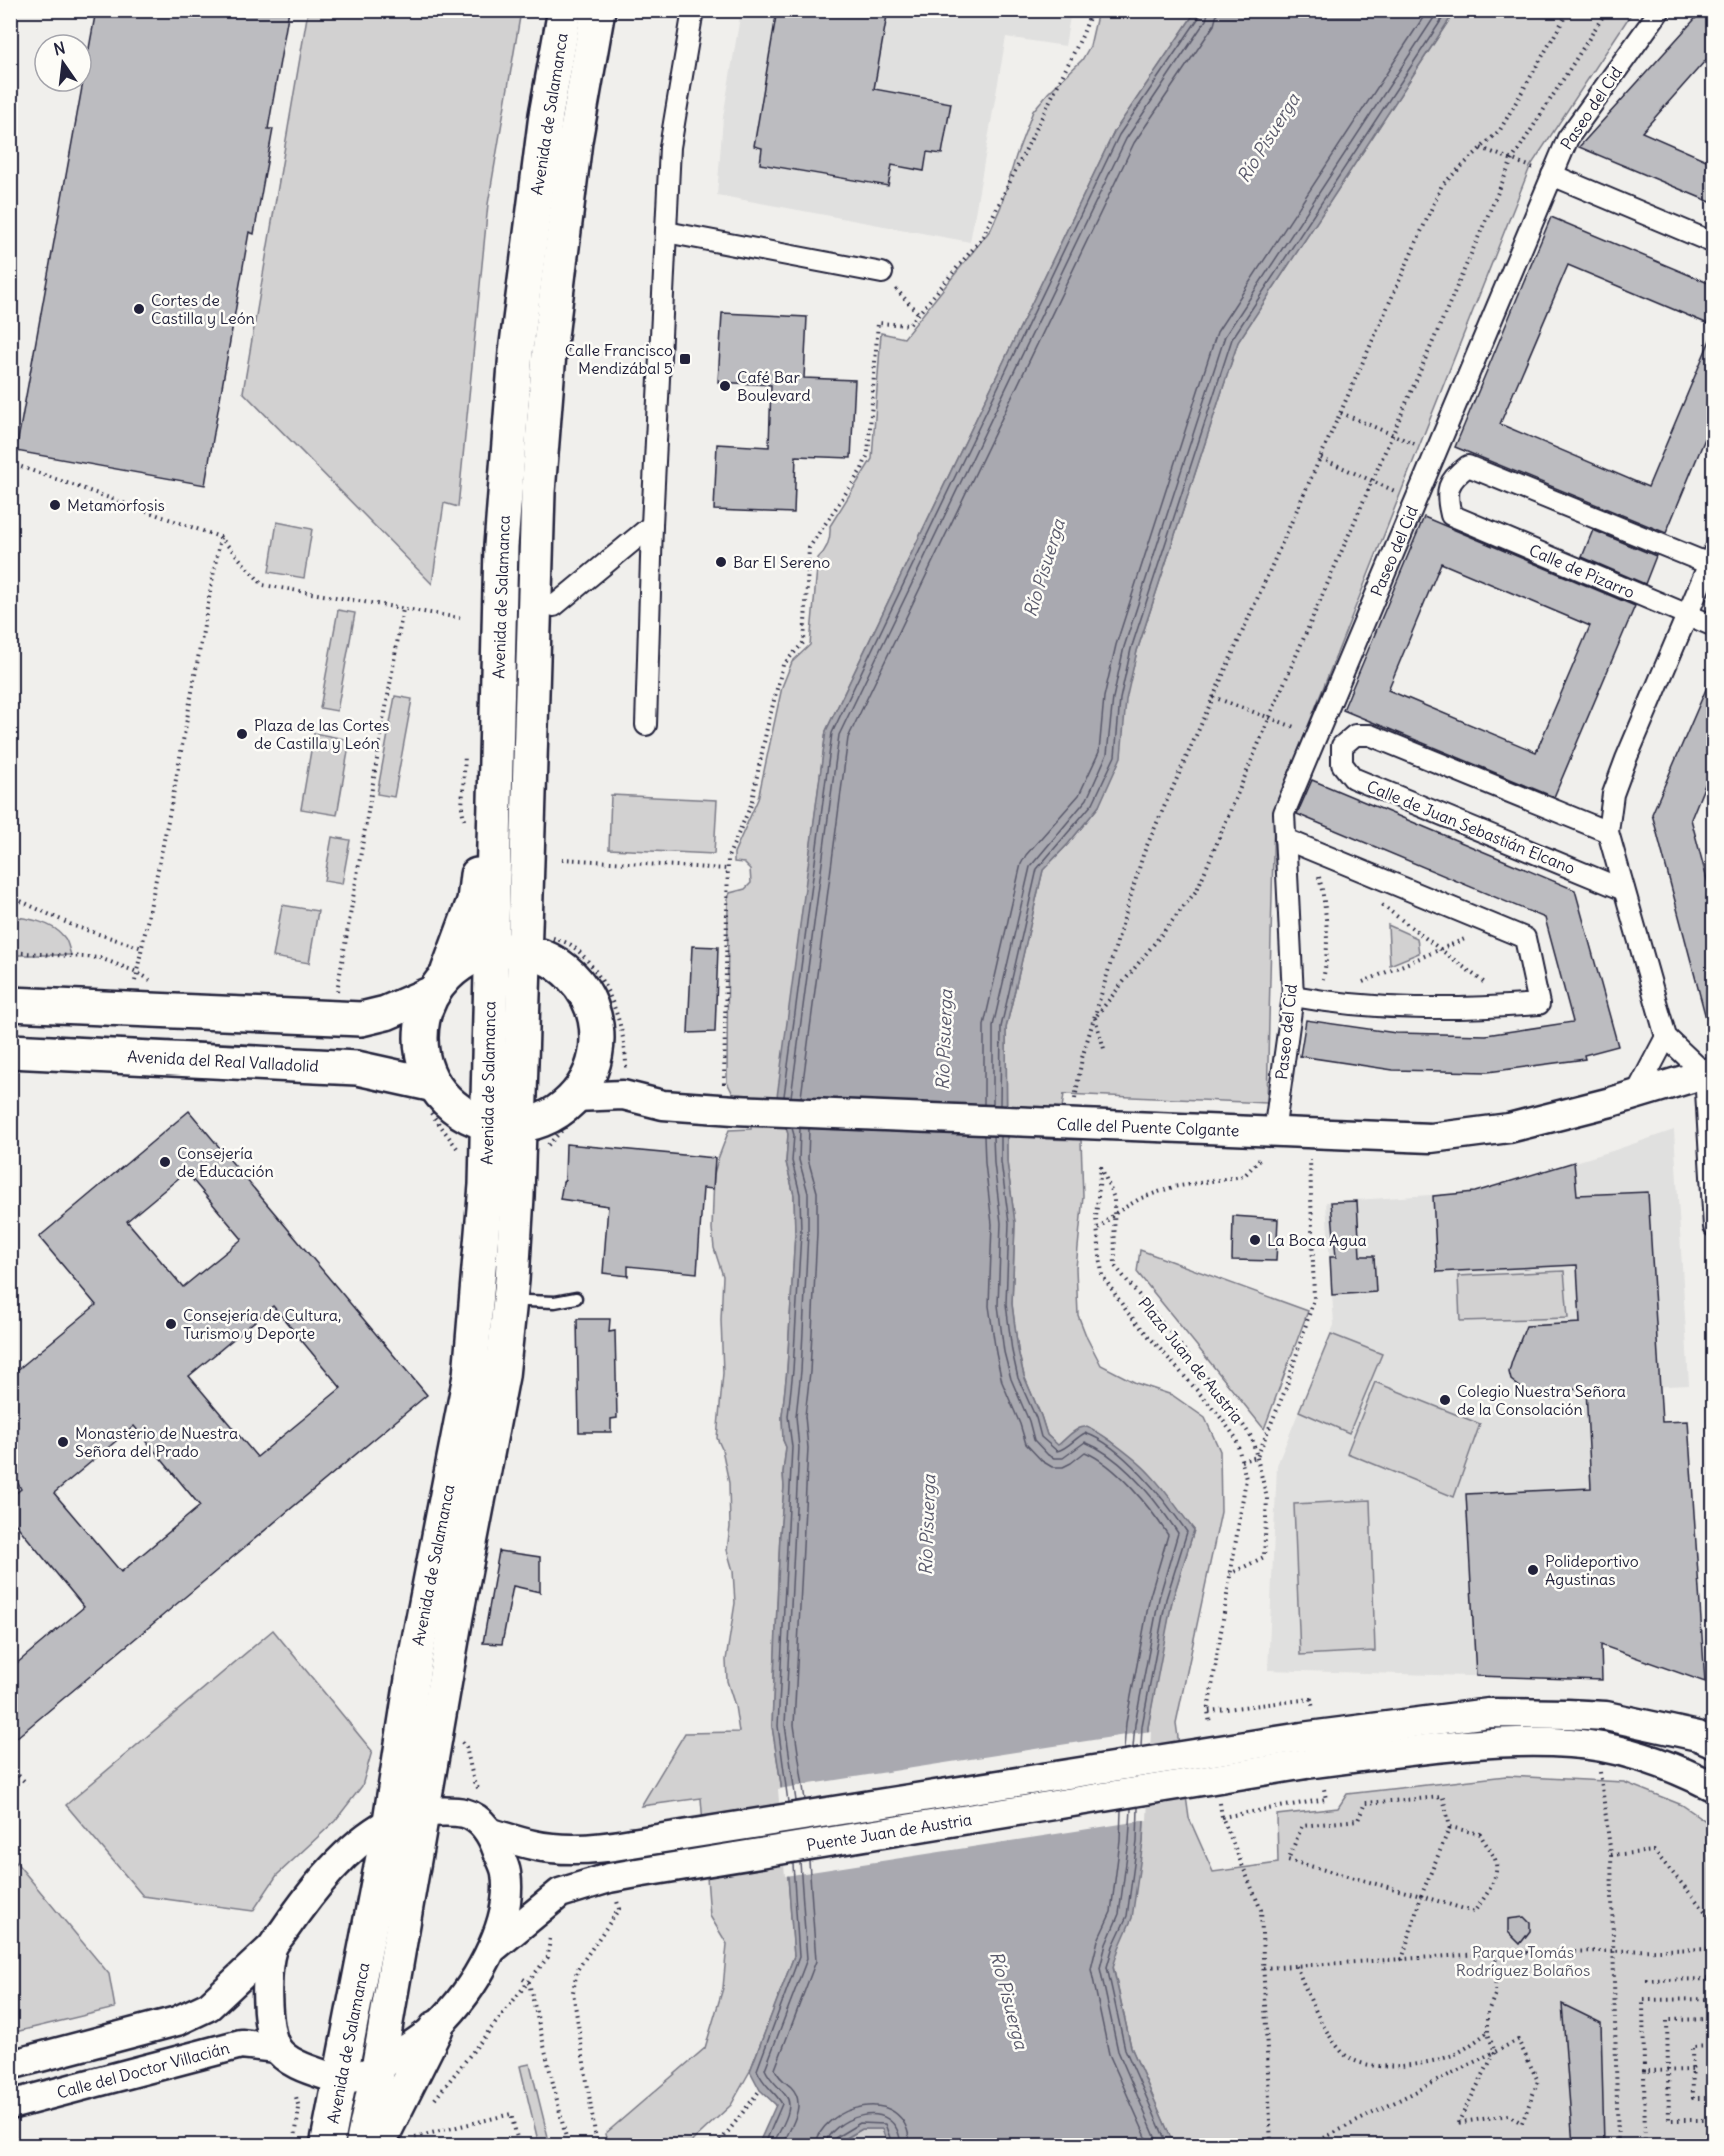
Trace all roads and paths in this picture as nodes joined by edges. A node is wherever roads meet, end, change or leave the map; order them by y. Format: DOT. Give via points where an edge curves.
graph roads {
  1 [pos="565,10"];
  2 [pos="598,10"];
  3 [pos="693,10"];
  4 [pos="1092,10"];
  5 [pos="1569,10"];
  6 [pos="1607,10"];
  7 [pos="1660,10"];
  8 [pos="1481,148"];
  9 [pos="1512,160"];
  10 [pos="1552,175"];
  11 [pos="666,232"];
  12 [pos="1713,243"];
  13 [pos="882,273"];
  14 [pos="918,313"];
  15 [pos="1341,414"];
  16 [pos="1392,435"];
  17 [pos="1434,452"];
  18 [pos="1320,458"];
  19 [pos="10,463"];
  20 [pos="1372,481"];
  21 [pos="1416,500"];
  22 [pos="652,525"];
  23 [pos="220,537"];
  24 [pos="1712,560"];
  25 [pos="403,608"];
  26 [pos="544,614"];
  27 [pos="1688,615"];
  28 [pos="460,618"];
  29 [pos="1713,626"];
  30 [pos="1213,697"];
  31 [pos="1269,718"];
  32 [pos="646,725"];
  33 [pos="1317,736"];
  34 [pos="495,823"];
  35 [pos="1608,832"];
  36 [pos="1285,839"];
  37 [pos="1313,851"];
  38 [pos="562,860"];
  39 [pos="726,869"];
  40 [pos="1624,890"];
  41 [pos="10,896"];
  42 [pos="1376,900"];
  43 [pos="1497,926"];
  44 [pos="549,928"];
  45 [pos="142,948"];
  46 [pos="525,950"];
  47 [pos="1440,950"];
  48 [pos="490,951"];
  49 [pos="135,981"];
  50 [pos="1363,982"];
  51 [pos="439,983"];
  52 [pos="336,992"];
  53 [pos="1293,996"];
  54 [pos="1318,1000"];
  55 [pos="10,1004"];
  56 [pos="1515,1005"];
  57 [pos="1095,1018"];
  58 [pos="1666,1038"];
  59 [pos="10,1051"];
  60 [pos="1105,1052"];
  61 [pos="1711,1070"];
  62 [pos="626,1076"];
  63 [pos="1636,1094"];
  64 [pos="429,1096"];
  65 [pos="575,1096"];
  66 [pos="729,1110"];
  67 [pos="1070,1124"];
  68 [pos="503,1125"];
  69 [pos="1274,1133"];
  70 [pos="458,1154"];
  71 [pos="1114,1214"];
  72 [pos="1713,1227"];
  73 [pos="1097,1229"];
  74 [pos="521,1298"];
  75 [pos="576,1298"];
  76 [pos="1257,1458"];
  77 [pos="1241,1461"];
  78 [pos="490,1505"];
  79 [pos="467,1558"];
  80 [pos="1230,1574"];
  81 [pos="1209,1711"];
  82 [pos="1211,1735"];
  83 [pos="1708,1736"];
  84 [pos="1311,1750"];
  85 [pos="10,1767"];
  86 [pos="1599,1767"];
  87 [pos="27,1784"];
  88 [pos="1713,1787"];
  89 [pos="1219,1794"];
  90 [pos="423,1812"];
  91 [pos="1222,1817"];
  92 [pos="390,1821"];
  93 [pos="1450,1827"];
  94 [pos="492,1833"];
  95 [pos="1611,1855"];
  96 [pos="623,1875"];
  97 [pos="1421,1896"];
  98 [pos="550,1928"];
  99 [pos="1713,1930"];
  100 [pos="272,1947"];
  101 [pos="492,1949"];
  102 [pos="1713,1949"];
  103 [pos="1613,1950"];
  104 [pos="1496,1953"];
  105 [pos="1402,1960"];
  106 [pos="1296,1966"];
  107 [pos="1263,1968"];
  108 [pos="1713,1978"];
  109 [pos="523,1979"];
  110 [pos="1646,1980"];
  111 [pos="529,1983"];
  112 [pos="1713,1999"];
  113 [pos="1713,2019"];
  114 [pos="436,2028"];
  115 [pos="1488,2032"];
  116 [pos="1713,2046"];
  117 [pos="276,2048"];
  118 [pos="1495,2052"];
  119 [pos="10,2065"];
  120 [pos="378,2068"];
  121 [pos="1668,2070"];
  122 [pos="1692,2070"];
  123 [pos="1644,2071"];
  124 [pos="341,2080"];
  125 [pos="760,2090"];
  126 [pos="294,2091"];
  127 [pos="1713,2098"];
  128 [pos="10,2105"];
  129 [pos="430,2105"];
  130 [pos="1713,2120"];
  131 [pos="413,2137"];
  132 [pos="1713,2144"];
  133 [pos="294,2145"];
  134 [pos="327,2145"];
  135 [pos="362,2145"];
  136 [pos="377,2145"];
  137 [pos="519,2145"];
  138 [pos="568,2145"];
  139 [pos="597,2145"];
  140 [pos="717,2145"];
  141 [pos="1271,2145"];
  142 [pos="1308,2145"];
  143 [pos="1618,2145"];
  1 -- 34 [label="highway, Avenida de Salamanca" via="546,115 516,352 501,546"];
  2 -- 26 [label="highway, Avenida de Salamanca" via="574,141 549,353 538,492"];
  3 -- 11 [label="street" via="670,147"];
  4 -- 14 [label="path" via="982,238"];
  5 -- 8 [label="path" via="1500,130"];
  6 -- 9 [label="path"];
  7 -- 10 [label="street, Paseo del Cid" via="1568,138"];
  8 -- 9 [label="path"];
  8 -- 15 [label="path" via="1442,185"];
  9 -- 10 [label="path"];
  9 -- 16 [label="path"];
  10 -- 12 [label="street"];
  10 -- 17 [label="street, Paseo del Cid"];
  11 -- 13 [label="street"];
  11 -- 22 [label="street"];
  13 -- 14 [label="path"];
  14 -- 39 [label="path" via="909,325 878,323 868,454 809,548 804,642 783,665 751,805"];
  15 -- 16 [label="path"];
  15 -- 18 [label="path"];
  16 -- 17 [label="path"];
  16 -- 20 [label="path"];
  17 -- 21 [label="street, Paseo del Cid"];
  18 -- 20 [label="path"];
  18 -- 30 [label="path"];
  19 -- 23 [label="path"];
  20 -- 21 [label="path"];
  20 -- 31 [label="path"];
  21 -- 33 [label="street, Paseo del Cid"];
  22 -- 26 [label="street"];
  22 -- 32 [label="street"];
  23 -- 25 [label="path" via="263,585"];
  23 -- 45 [label="path"];
  24 -- 27 [label="street"];
  24 -- 27 [label="street, Calle de Pizarro" via="1468,466 1450,483 1447,491 1451,515"];
  25 -- 28 [label="path"];
  25 -- 52 [label="path"];
  26 -- 46 [label="highway, Avenida de Salamanca"];
  27 -- 29 [label="street, Calle de Pizarro"];
  27 -- 35 [label="street" via="1626,759 1613,795"];
  30 -- 31 [label="path"];
  30 -- 57 [label="path" via="1144,852"];
  31 -- 33 [label="path"];
  31 -- 57 [label="path" via="1197,890"];
  33 -- 36 [label="street, Paseo del Cid" via="1284,813"];
  34 -- 48 [label="highway, Avenida de Salamanca"];
  34 -- 51 [label="highway" via="479,838 474,901"];
  35 -- 40 [label="street"];
  35 -- 40 [label="street, Calle de Juan Sebastián Elcano" via="1370,735 1355,735 1342,746 1342,764 1353,778"];
  36 -- 37 [label="street"];
  36 -- 53 [label="street, Paseo del Cid"];
  37 -- 43 [label="street"];
  37 -- 54 [label="path" via="1324,897 1327,965"];
  38 -- 39 [label="path"];
  39 -- 66 [label="path"];
  40 -- 58 [label="street"];
  41 -- 45 [label="path" via="74,926"];
  42 -- 47 [label="path"];
  43 -- 47 [label="path"];
  43 -- 56 [label="street" via="1525,938 1539,1004"];
  44 -- 62 [label="path" via="553,938 570,944 594,967 609,994 626,1058"];
  45 -- 49 [label="path"];
  46 -- 48 [label="highway"];
  46 -- 65 [label="highway" via="548,958 567,971 583,988 593,1009 598,1032 596,1055 589,1077"];
  46 -- 68 [label="highway, Avenida de Salamanca"];
  47 -- 50 [label="path"];
  47 -- 56 [label="path"];
  48 -- 51 [label="highway" via="471,957"];
  48 -- 68 [label="highway, Avenida de Salamanca"];
  51 -- 55 [label="highway" via="386,1013 361,1019"];
  51 -- 64 [label="highway" via="421,1023 420,1044"];
  53 -- 54 [label="street"];
  53 -- 69 [label="street, Paseo del Cid"];
  54 -- 56 [label="street" via="1398,1009"];
  57 -- 60 [label="path"];
  57 -- 67 [label="path" via="1082,1058"];
  58 -- 61 [label="street"];
  58 -- 63 [label="street"];
  59 -- 64 [label="highway, Avenida del Real Valladolid" via="357,1068"];
  61 -- 63 [label="main road, Calle del Puente Colgante"];
  61 -- 72 [label="street"];
  63 -- 69 [label="main road, Calle del Puente Colgante" via="1509,1128 1431,1138"];
  64 -- 68 [label="highway" via="466,1116"];
  64 -- 70 [label="path, Avenida de Salamanca" via="435,1117 457,1146"];
  65 -- 66 [label="main road, Calle del Puente Colgante" via="623,1095 663,1105"];
  65 -- 68 [label="highway" via="540,1120"];
  66 -- 67 [label="main road, Calle del Puente Colgante"];
  67 -- 69 [label="main road, Calle del Puente Colgante"];
  68 -- 74 [label="highway, Avenida de Salamanca"];
  68 -- 92 [label="highway, Avenida de Salamanca" via="484,1217 470,1376 415,1660"];
  69 -- 71 [label="path" via="1259,1162 1244,1176 1173,1187 1141,1198"];
  69 -- 76 [label="path" via="1310,1152 1314,1299 1286,1388"];
  71 -- 73 [label="path"];
  71 -- 73 [label="path, Plaza Juan de Austria" via="1114,1198 1101,1166"];
  71 -- 76 [label="path, Plaza Juan de Austria" via="1115,1266 1231,1407 1252,1438"];
  73 -- 77 [label="path" via="1102,1275 1128,1313 1236,1438"];
  74 -- 75 [label="lane" via="555,1302"];
  74 -- 79 [label="highway, Avenida de Salamanca"];
  76 -- 77 [label="path"];
  76 -- 80 [label="path, Plaza Juan de Austria" via="1267,1498 1264,1557"];
  77 -- 80 [label="path" via="1246,1479"];
  78 -- 79 [label="lane, Avenida de Salamanca"];
  79 -- 90 [label="highway, Avenida de Salamanca"];
  80 -- 81 [label="path"];
  81 -- 82 [label="path"];
  81 -- 84 [label="path" via="1311,1700"];
  83 -- 84 [label="main road" via="1606,1716 1489,1713"];
  84 -- 88 [label="main road" via="1565,1743 1602,1747 1652,1760"];
  84 -- 91 [label="path" via="1326,1799"];
  84 -- 94 [label="main road, Puente Juan de Austria, bridge" via="611,1847 554,1848"];
  84 -- 96 [label="main road, Puente Juan de Austria, bridge"];
  85 -- 87 [label="path"];
  86 -- 95 [label="path"];
  89 -- 91 [label="path"];
  90 -- 92 [label="main road, Puente Juan de Austria"];
  90 -- 94 [label="main road, Puente Juan de Austria" via="464,1813"];
  90 -- 120 [label="highway, Avenida de Salamanca"];
  91 -- 107 [label="path" via="1261,1910"];
  92 -- 100 [label="main road, Puente Juan de Austria" via="360,1842 324,1879"];
  92 -- 124 [label="highway, Avenida de Salamanca"];
  93 -- 97 [label="path"];
  93 -- 97 [label="path" via="1480,1834 1495,1860 1488,1895 1474,1912"];
  93 -- 97 [label="path" via="1443,1797 1365,1803 1359,1820 1302,1826 1288,1860"];
  94 -- 101 [label="main road" via="506,1874 505,1906"];
  95 -- 99 [label="path" via="1654,1851 1712,1919"];
  95 -- 103 [label="path"];
  96 -- 101 [label="main road, Puente Juan de Austria" via="560,1893"];
  96 -- 139 [label="path" via="619,1908 577,1970 573,1992"];
  97 -- 105 [label="path"];
  98 -- 111 [label="path" via="548,1957"];
  100 -- 117 [label="main road" via="268,2019"];
  100 -- 119 [label="main road" via="209,2006 177,2021"];
  101 -- 114 [label="main road" via="476,1980"];
  102 -- 103 [label="path"];
  103 -- 104 [label="path"];
  103 -- 143 [label="path"];
  104 -- 105 [label="path"];
  104 -- 115 [label="path" via="1495,1995 1488,2011"];
  105 -- 106 [label="path"];
  106 -- 107 [label="path"];
  106 -- 115 [label="path" via="1318,2017 1343,2054 1364,2064 1415,2066 1455,2054"];
  107 -- 141 [label="path"];
  108 -- 110 [label="path"];
  109 -- 111 [label="path"];
  111 -- 129 [label="path"];
  111 -- 138 [label="path"];
  112 -- 123 [label="path" via="1643,2000"];
  113 -- 121 [label="path" via="1667,2020"];
  114 -- 120 [label="main road"];
  114 -- 136 [label="highway"];
  115 -- 118 [label="path"];
  116 -- 122 [label="path" via="1692,2047"];
  117 -- 124 [label="main road" via="305,2069"];
  117 -- 128 [label="main road, Calle del Doctor Villacián" via="241,2044"];
  118 -- 118 [label="path" via="1518,2040 1538,2081 1522,2123 1508,2115 1457,2123"];
  118 -- 142 [label="path"];
  120 -- 124 [label="main road"];
  120 -- 135 [label="highway, Avenida de Salamanca"];
  121 -- 122 [label="path"];
  121 -- 123 [label="path"];
  121 -- 130 [label="path" via="1669,2120"];
  122 -- 127 [label="path" via="1693,2098"];
  123 -- 132 [label="path" via="1645,2145"];
  124 -- 134 [label="highway, Avenida de Salamanca"];
  125 -- 140 [label="path"];
  126 -- 133 [label="path" via="299,2108"];
  131 -- 137 [label="path" via="511,2114"];
}
